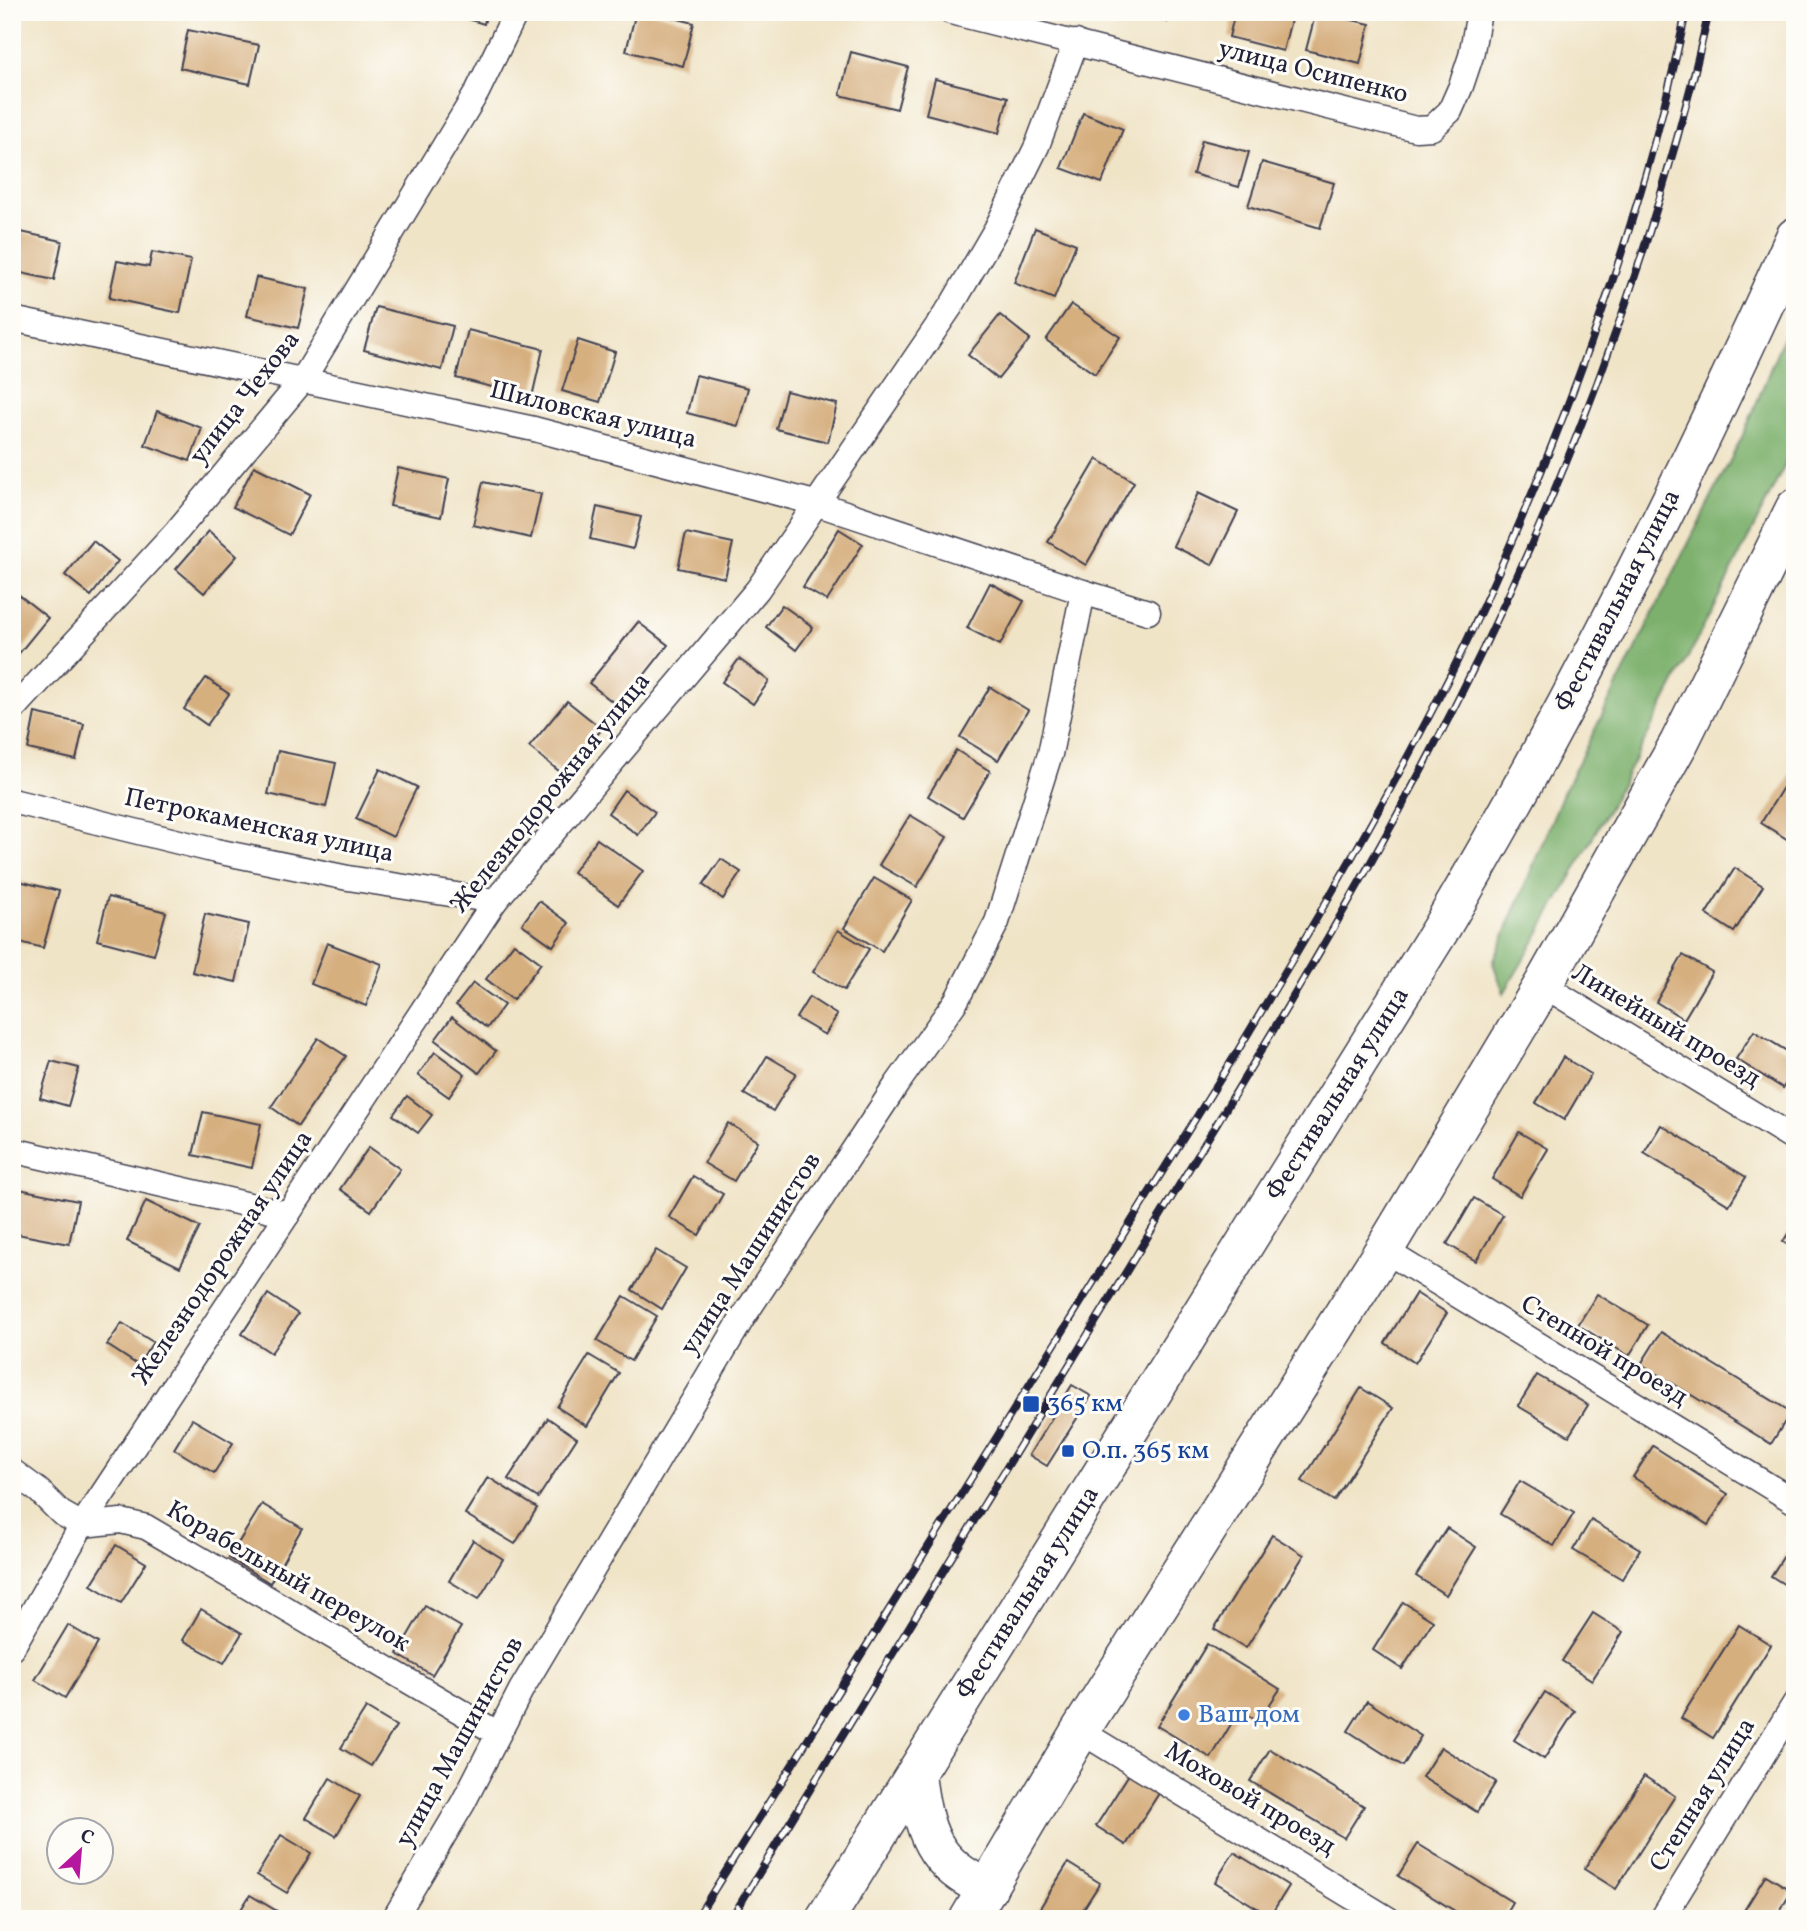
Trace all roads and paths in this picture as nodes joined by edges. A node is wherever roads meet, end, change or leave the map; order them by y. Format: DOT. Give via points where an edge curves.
graph roads {
  1 [pos="516,12"];
  2 [pos="951,12"];
  3 [pos="1479,12"];
  4 [pos="1076,42"];
  5 [pos="1795,237"];
  6 [pos="12,319"];
  7 [pos="302,381"];
  8 [pos="815,503"];
  9 [pos="1795,508"];
  10 [pos="1083,592"];
  11 [pos="1148,612"];
  12 [pos="12,711"];
  13 [pos="12,801"];
  14 [pos="495,901"];
  15 [pos="1543,985"];
  16 [pos="1795,1139"];
  17 [pos="12,1150"];
  18 [pos="288,1214"];
  19 [pos="1384,1250"];
  20 [pos="12,1471"];
  21 [pos="1795,1503"];
  22 [pos="82,1525"];
  23 [pos="12,1648"];
  24 [pos="1795,1703"];
  25 [pos="1080,1731"];
  26 [pos="497,1733"];
  27 [pos="916,1775"];
  28 [pos="978,1903"];
  29 [pos="394,1919"];
  30 [pos="825,1919"];
  31 [pos="1388,1919"];
  32 [pos="1662,1919"];
  1 -- 7 [label="street, улица Чехова" via="477,92"];
  2 -- 4 [label="street, улица Осипенко"];
  3 -- 4 [label="street, улица Осипенко" via="1471,56 1450,111 1433,128 1416,129"];
  4 -- 8 [label="street, Железнодорожная улица" via="1037,146 996,229 953,303"];
  5 -- 27 [label="main road, Фестивальная улица" via="1638,565 1504,821"];
  6 -- 7 [label="street, Шиловская улица"];
  7 -- 8 [label="street, Шиловская улица" via="534,429"];
  7 -- 12 [label="street, улица Чехова" via="177,531"];
  8 -- 10 [label="street, Шиловская улица"];
  8 -- 14 [label="street, Железнодорожная улица" via="758,589"];
  9 -- 15 [label="main road" via="1679,743"];
  10 -- 11 [label="street, Шиловская улица"];
  10 -- 26 [label="street, улица Машинистов" via="1050,754 997,922 956,1001 742,1319"];
  13 -- 14 [label="street, Петрокаменская улица" via="216,851"];
  14 -- 18 [label="street, Железнодорожная улица"];
  15 -- 16 [label="street, Линейный проезд"];
  15 -- 19 [label="main road"];
  17 -- 18 [label="street"];
  18 -- 22 [label="street, Железнодорожная улица"];
  19 -- 21 [label="street, Степной проезд"];
  19 -- 25 [label="main road"];
  20 -- 22 [label="street"];
  22 -- 23 [label="street, Железнодорожная улица"];
  22 -- 26 [label="street, Корабельный переулок" via="121,1521 146,1527"];
  24 -- 32 [label="street, Степная улица"];
  25 -- 28 [label="main road"];
  25 -- 31 [label="street, Моховой проезд"];
  26 -- 29 [label="street, улица Машинистов" via="463,1803"];
  27 -- 28 [label="main road" via="932,1842 967,1880"];
  27 -- 30 [label="main road, Фестивальная улица"];
}
